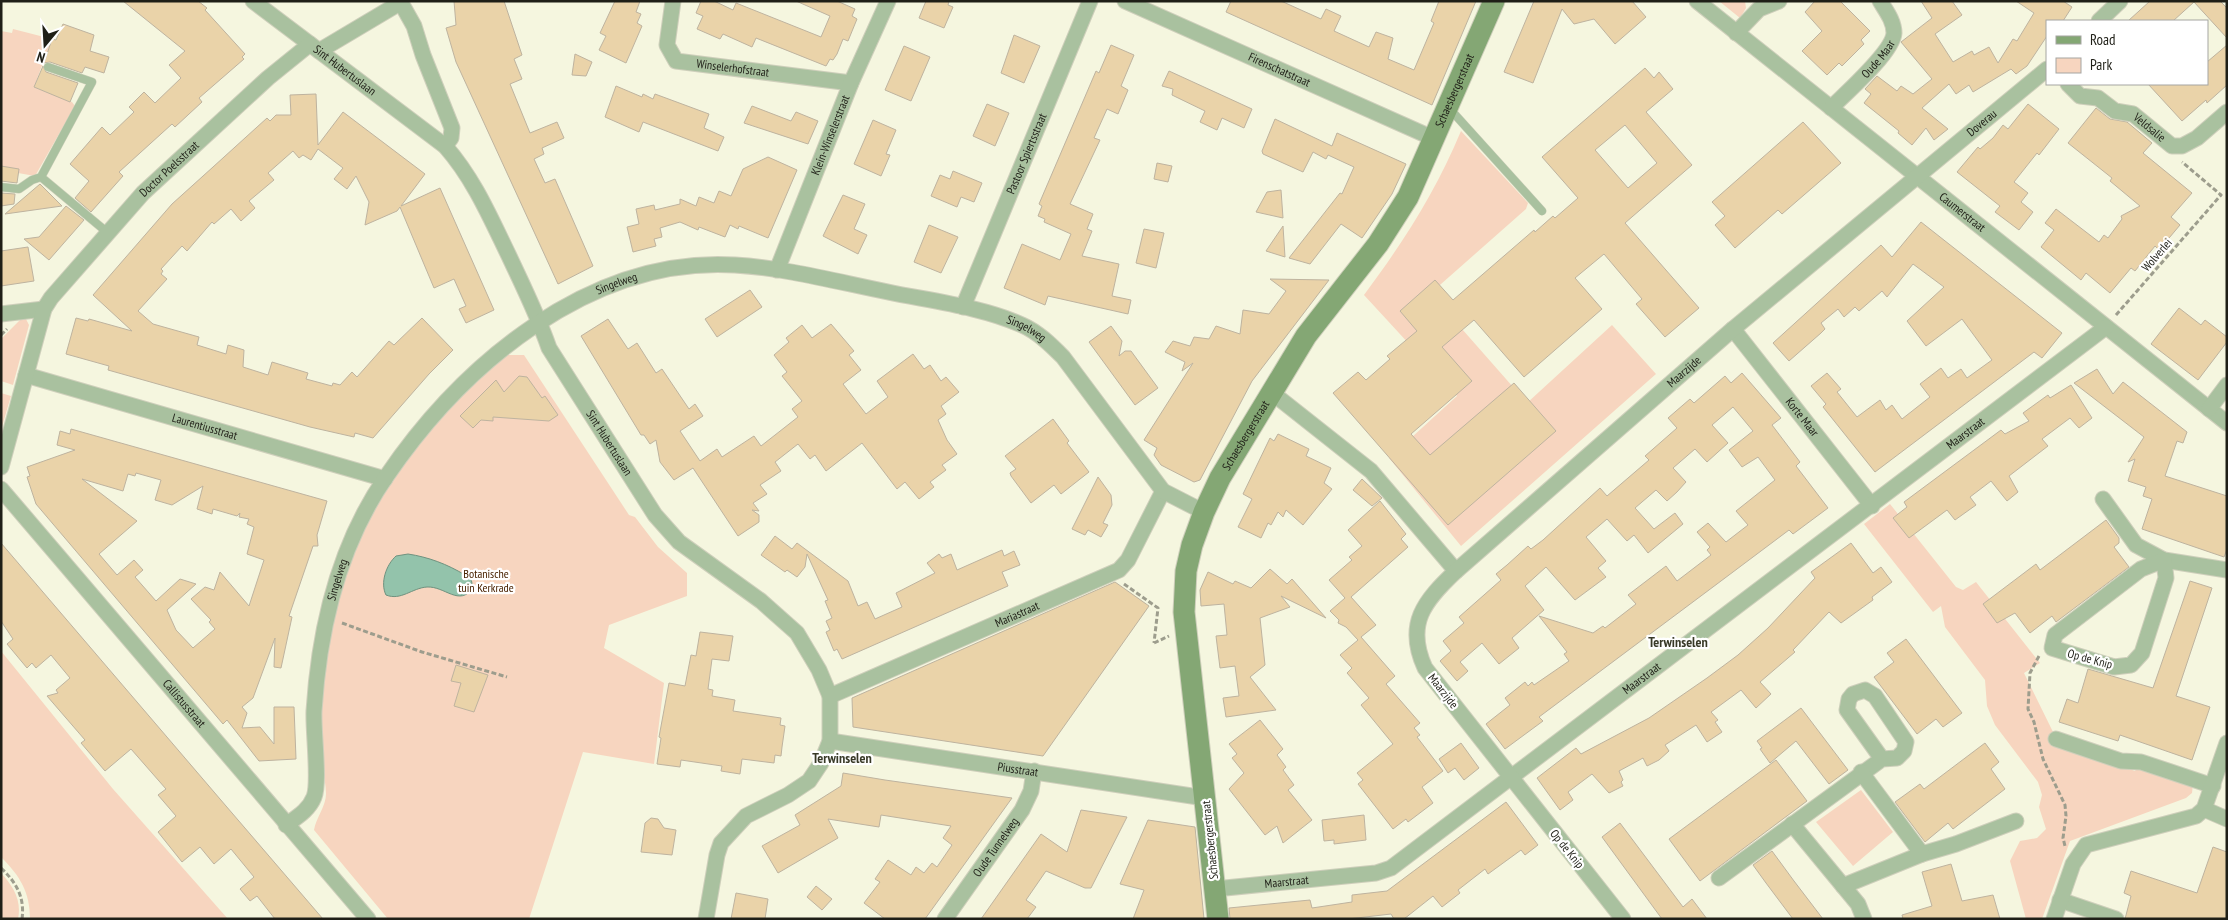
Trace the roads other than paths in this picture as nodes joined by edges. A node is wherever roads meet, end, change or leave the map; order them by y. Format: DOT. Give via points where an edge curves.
graph roads {
  1 [pos="253,1"];
  2 [pos="399,1"];
  3 [pos="673,1"];
  4 [pos="888,1"];
  5 [pos="1090,1"];
  6 [pos="1125,1"];
  7 [pos="1696,1"];
  8 [pos="1779,1"];
  9 [pos="1880,1"];
  10 [pos="2120,1"];
  11 [pos="1494,2"];
  12 [pos="1758,5"];
  13 [pos="2100,20"];
  14 [pos="1736,33"];
  15 [pos="315,48"];
  16 [pos="48,67"];
  17 [pos="2046,70"];
  18 [pos="851,83"];
  19 [pos="2069,85"];
  20 [pos="1449,108"];
  21 [pos="1832,108"];
  22 [pos="2227,112"];
  23 [pos="1435,139"];
  24 [pos="445,146"];
  25 [pos="1916,176"];
  26 [pos="41,177"];
  27 [pos="1,187"];
  28 [pos="1542,211"];
  29 [pos="108,233"];
  30 [pos="777,270"];
  31 [pos="963,307"];
  32 [pos="44,309"];
  33 [pos="1,314"];
  34 [pos="540,322"];
  35 [pos="2106,327"];
  36 [pos="1733,329"];
  37 [pos="26,375"];
  38 [pos="2227,385"];
  39 [pos="1271,392"];
  40 [pos="2209,409"];
  41 [pos="2227,423"];
  42 [pos="1,467"];
  43 [pos="385,479"];
  44 [pos="1,489"];
  45 [pos="1163,490"];
  46 [pos="2103,499"];
  47 [pos="1872,506"];
  48 [pos="1204,512"];
  49 [pos="2164,560"];
  50 [pos="2227,570"];
  51 [pos="1456,571"];
  52 [pos="830,696"];
  53 [pos="2056,739"];
  54 [pos="830,741"];
  55 [pos="2227,743"];
  56 [pos="1882,759"];
  57 [pos="1034,771"];
  58 [pos="1861,772"];
  59 [pos="1511,778"];
  60 [pos="2212,786"];
  61 [pos="1206,798"];
  62 [pos="2204,810"];
  63 [pos="2227,819"];
  64 [pos="2016,821"];
  65 [pos="286,824"];
  66 [pos="1792,824"];
  67 [pos="1922,854"];
  68 [pos="1719,878"];
  69 [pos="1843,886"];
  70 [pos="1215,889"];
  71 [pos="2060,900"];
  72 [pos="368,919"];
  73 [pos="706,919"];
  74 [pos="945,919"];
  75 [pos="1218,919"];
  76 [pos="1623,919"];
  77 [pos="1864,919"];
  78 [pos="2054,919"];
  79 [pos="2116,919"];
  1 -- 15 [label="street"];
  2 -- 15 [label="street, Sint Hubertuslaan"];
  2 -- 24 [label="street, Sint Hubertuslaan" via="414,26 452,128 451,138"];
  3 -- 18 [label="street, Winselerhofstraat" via="667,45 676,61"];
  4 -- 18 [label="street, Klein-Winselerstraat"];
  5 -- 31 [label="street, Pastoor Spiertsstraat"];
  6 -- 23 [label="street, Firenschatstraat"];
  7 -- 14 [label="street, Caumerstraat"];
  8 -- 12 [label="street"];
  9 -- 21 [label="street, Oude Maar" via="1892,22 1894,35 1889,48"];
  10 -- 13 [label="street"];
  11 -- 20 [label="street, Schaesbergerstraat"];
  12 -- 14 [label="street"];
  14 -- 21 [label="street, Caumerstraat"];
  15 -- 24 [label="street, Sint Hubertuslaan"];
  15 -- 29 [label="street, Doctor Poelsstraat" via="268,78 143,193"];
  16 -- 26 [label="lane" via="92,82"];
  17 -- 25 [label="street, Doverau"];
  18 -- 30 [label="street, Klein-Winselerstraat"];
  19 -- 22 [label="street, Veldsalie" via="2080,96 2098,98 2115,111 2133,114 2167,144 2182,146 2189,143"];
  20 -- 23 [label="street, Schaesbergerstraat"];
  20 -- 28 [label="lane"];
  21 -- 25 [label="street, Caumerstraat"];
  23 -- 39 [label="street, Schaesbergerstraat" via="1408,197 1378,244 1311,330"];
  24 -- 34 [label="street, Sint Hubertuslaan" via="466,170 477,190"];
  25 -- 35 [label="street, Caumerstraat"];
  25 -- 36 [label="street, Maarzijde"];
  26 -- 27 [label="lane" via="19,190"];
  26 -- 29 [label="lane"];
  29 -- 32 [label="street, Doctor Poelsstraat"];
  30 -- 31 [label="street, Singelweg"];
  30 -- 34 [label="street, Singelweg" via="734,265 682,266 633,278 584,297"];
  31 -- 45 [label="street, Singelweg" via="1023,325 1046,340 1063,356"];
  32 -- 33 [label="street"];
  32 -- 37 [label="street, Doctor Poelsstraat"];
  34 -- 43 [label="street, Singelweg" via="494,356 453,394 428,421"];
  34 -- 52 [label="street, Sint Hubertuslaan" via="549,348 655,516 679,542 761,601 797,633"];
  35 -- 40 [label="street, Caumerstraat"];
  35 -- 47 [label="street, Maarstraat"];
  36 -- 47 [label="street, Korte Maar"];
  36 -- 51 [label="street, Maarzijde"];
  37 -- 42 [label="street, Doctor Poelsstraat"];
  37 -- 43 [label="street, Laurentiusstraat"];
  38 -- 40 [label="street"];
  39 -- 48 [label="street, Schaesbergerstraat" via="1220,478"];
  39 -- 51 [label="street" via="1371,471"];
  40 -- 41 [label="street, Caumerstraat"];
  43 -- 65 [label="street, Singelweg" via="356,529 327,618 314,714 316,796 306,810"];
  44 -- 65 [label="street, Callistusstraat"];
  45 -- 48 [label="street, Singelweg"];
  45 -- 52 [label="street, Mariastraat" via="1128,560 1119,570"];
  46 -- 49 [label="street" via="2136,545"];
  47 -- 59 [label="street, Maarstraat"];
  48 -- 61 [label="street, Schaesbergerstraat" via="1188,564 1184,612"];
  49 -- 49 [label="street, Op de Knip" via="2141,569 2055,635 2052,648 2114,666 2131,665 2142,653 2166,578"];
  49 -- 50 [label="street"];
  51 -- 59 [label="street, Maarzijde" via="1425,603 1419,618 1416,644 1425,668"];
  52 -- 54 [label="street"];
  53 -- 60 [label="street"];
  54 -- 57 [label="street, Piusstraat"];
  54 -- 73 [label="street" via="809,781 746,816 721,843"];
  55 -- 60 [label="street"];
  56 -- 56 [label="street" via="1847,710 1850,698 1859,691 1865,690 1874,696 1904,738 1906,746 1901,755 1891,760"];
  56 -- 58 [label="street"];
  57 -- 61 [label="street, Piusstraat"];
  57 -- 74 [label="street, Oude Tunnelweg" via="1031,791 1022,810"];
  58 -- 66 [label="street"];
  58 -- 67 [label="street"];
  59 -- 70 [label="street, Maarstraat" via="1391,868 1376,873"];
  59 -- 76 [label="street, Op de Knip"];
  60 -- 62 [label="street"];
  61 -- 70 [label="street, Schaesbergerstraat"];
  62 -- 63 [label="street"];
  62 -- 71 [label="street" via="2196,816 2086,845 2073,864"];
  64 -- 67 [label="street"];
  65 -- 72 [label="street, Callistusstraat"];
  66 -- 68 [label="street"];
  66 -- 69 [label="street"];
  67 -- 69 [label="street"];
  69 -- 77 [label="street" via="1858,904"];
  70 -- 75 [label="street, Schaesbergerstraat"];
  71 -- 78 [label="street"];
  71 -- 79 [label="street"];
}
